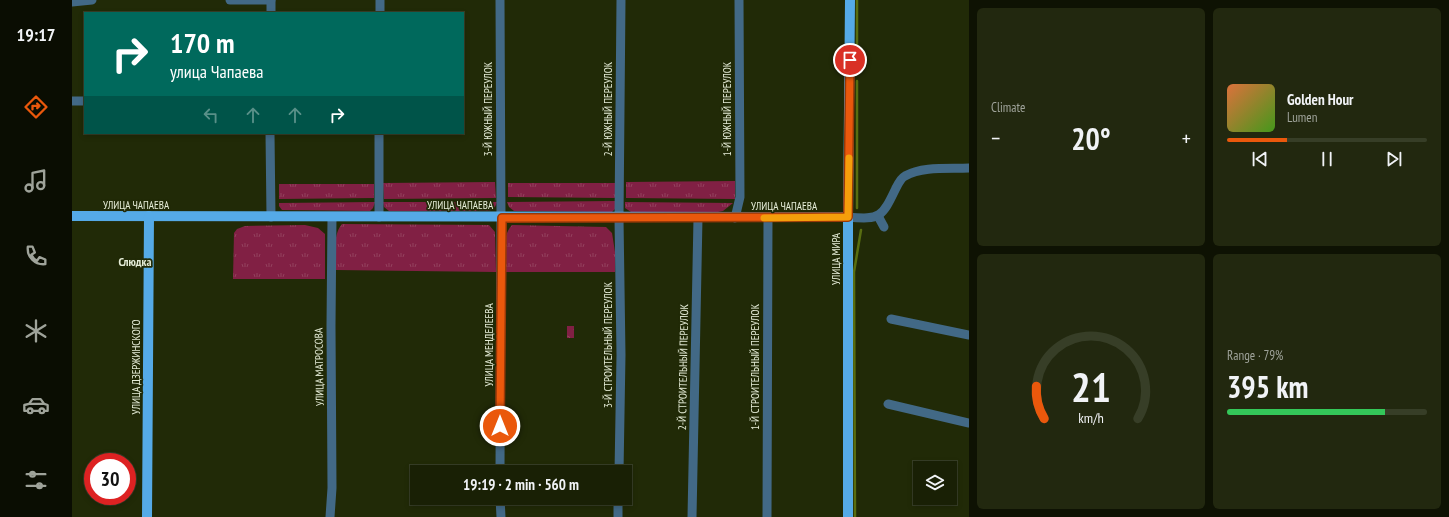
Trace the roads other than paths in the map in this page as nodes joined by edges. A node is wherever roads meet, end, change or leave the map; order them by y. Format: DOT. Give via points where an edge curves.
graph roads {
  1 [pos="92,0"];
  2 [pos="230,0"];
  3 [pos="271,0"];
  4 [pos="380,0"];
  5 [pos="500,0"];
  6 [pos="621,0"];
  7 [pos="739,0"];
  8 [pos="850,0"];
  9 [pos="72,2"];
  10 [pos="271,12"];
  11 [pos="380,12"];
  12 [pos="72,101"];
  13 [pos="84,101"];
  14 [pos="270,134"];
  15 [pos="379,134"];
  16 [pos="969,168"];
  17 [pos="72,216"];
  18 [pos="150,216"];
  19 [pos="878,216"];
  20 [pos="271,217"];
  21 [pos="332,217"];
  22 [pos="378,217"];
  23 [pos="848,217"];
  24 [pos="502,218"];
  25 [pos="619,218"];
  26 [pos="698,218"];
  27 [pos="735,218"];
  28 [pos="768,218"];
  29 [pos="884,227"];
  30 [pos="890,319"];
  31 [pos="969,335"];
  32 [pos="888,404"];
  33 [pos="969,423"];
  34 [pos="500,465"];
  35 [pos="619,465"];
  36 [pos="500,505"];
  37 [pos="618,505"];
  38 [pos="147,517"];
  39 [pos="330,517"];
  40 [pos="500,517"];
  41 [pos="618,517"];
  42 [pos="692,517"];
  43 [pos="767,517"];
  44 [pos="848,517"];
  1 -- 9 [label="street"];
  2 -- 3 [label="street"];
  3 -- 10 [label="street"];
  4 -- 11 [label="street"];
  5 -- 24 [label="street, 3-Й ЮЖНЫЙ ПЕРЕУЛОК"];
  6 -- 25 [label="street, 2-Й ЮЖНЫЙ ПЕРЕУЛОК"];
  7 -- 27 [label="street, 1-Й ЮЖНЫЙ ПЕРЕУЛОК" via="740,197"];
  8 -- 23 [label="main road, УЛИЦА МИРА"];
  12 -- 13 [label="street"];
  14 -- 20 [label="street"];
  15 -- 22 [label="street"];
  16 -- 19 [label="street" via="920,170 906,176 898,184 886,209"];
  17 -- 18 [label="main road, УЛИЦА ЧАПАЕВА"];
  18 -- 20 [label="main road, УЛИЦА ЧАПАЕВА"];
  18 -- 38 [label="main road, УЛИЦА ДЗЕРЖИНСКОГО"];
  19 -- 23 [label="street" via="868,219"];
  19 -- 29 [label="street"];
  20 -- 21 [label="main road, УЛИЦА ЧАПАЕВА"];
  21 -- 22 [label="main road, УЛИЦА ЧАПАЕВА"];
  21 -- 39 [label="street, УЛИЦА МАТРОСОВА"];
  22 -- 24 [label="main road, УЛИЦА ЧАПАЕВА"];
  23 -- 28 [label="main road, УЛИЦА ЧАПАЕВА"];
  23 -- 44 [label="main road, УЛИЦА МИРА"];
  24 -- 25 [label="main road, УЛИЦА ЧАПАЕВА"];
  24 -- 34 [label="street, УЛИЦА МЕНДЕЛЕЕВА"];
  25 -- 26 [label="main road, УЛИЦА ЧАПАЕВА"];
  25 -- 35 [label="street, 3-Й СТРОИТЕЛЬНЫЙ ПЕРЕУЛОК"];
  26 -- 27 [label="main road, УЛИЦА ЧАПАЕВА"];
  26 -- 42 [label="street, 2-Й СТРОИТЕЛЬНЫЙ ПЕРЕУЛОК"];
  27 -- 28 [label="main road, УЛИЦА ЧАПАЕВА"];
  28 -- 43 [label="street, 1-Й СТРОИТЕЛЬНЫЙ ПЕРЕУЛОК"];
  30 -- 31 [label="street"];
  32 -- 33 [label="street"];
  36 -- 40 [label="street"];
  37 -- 41 [label="street"];
}
